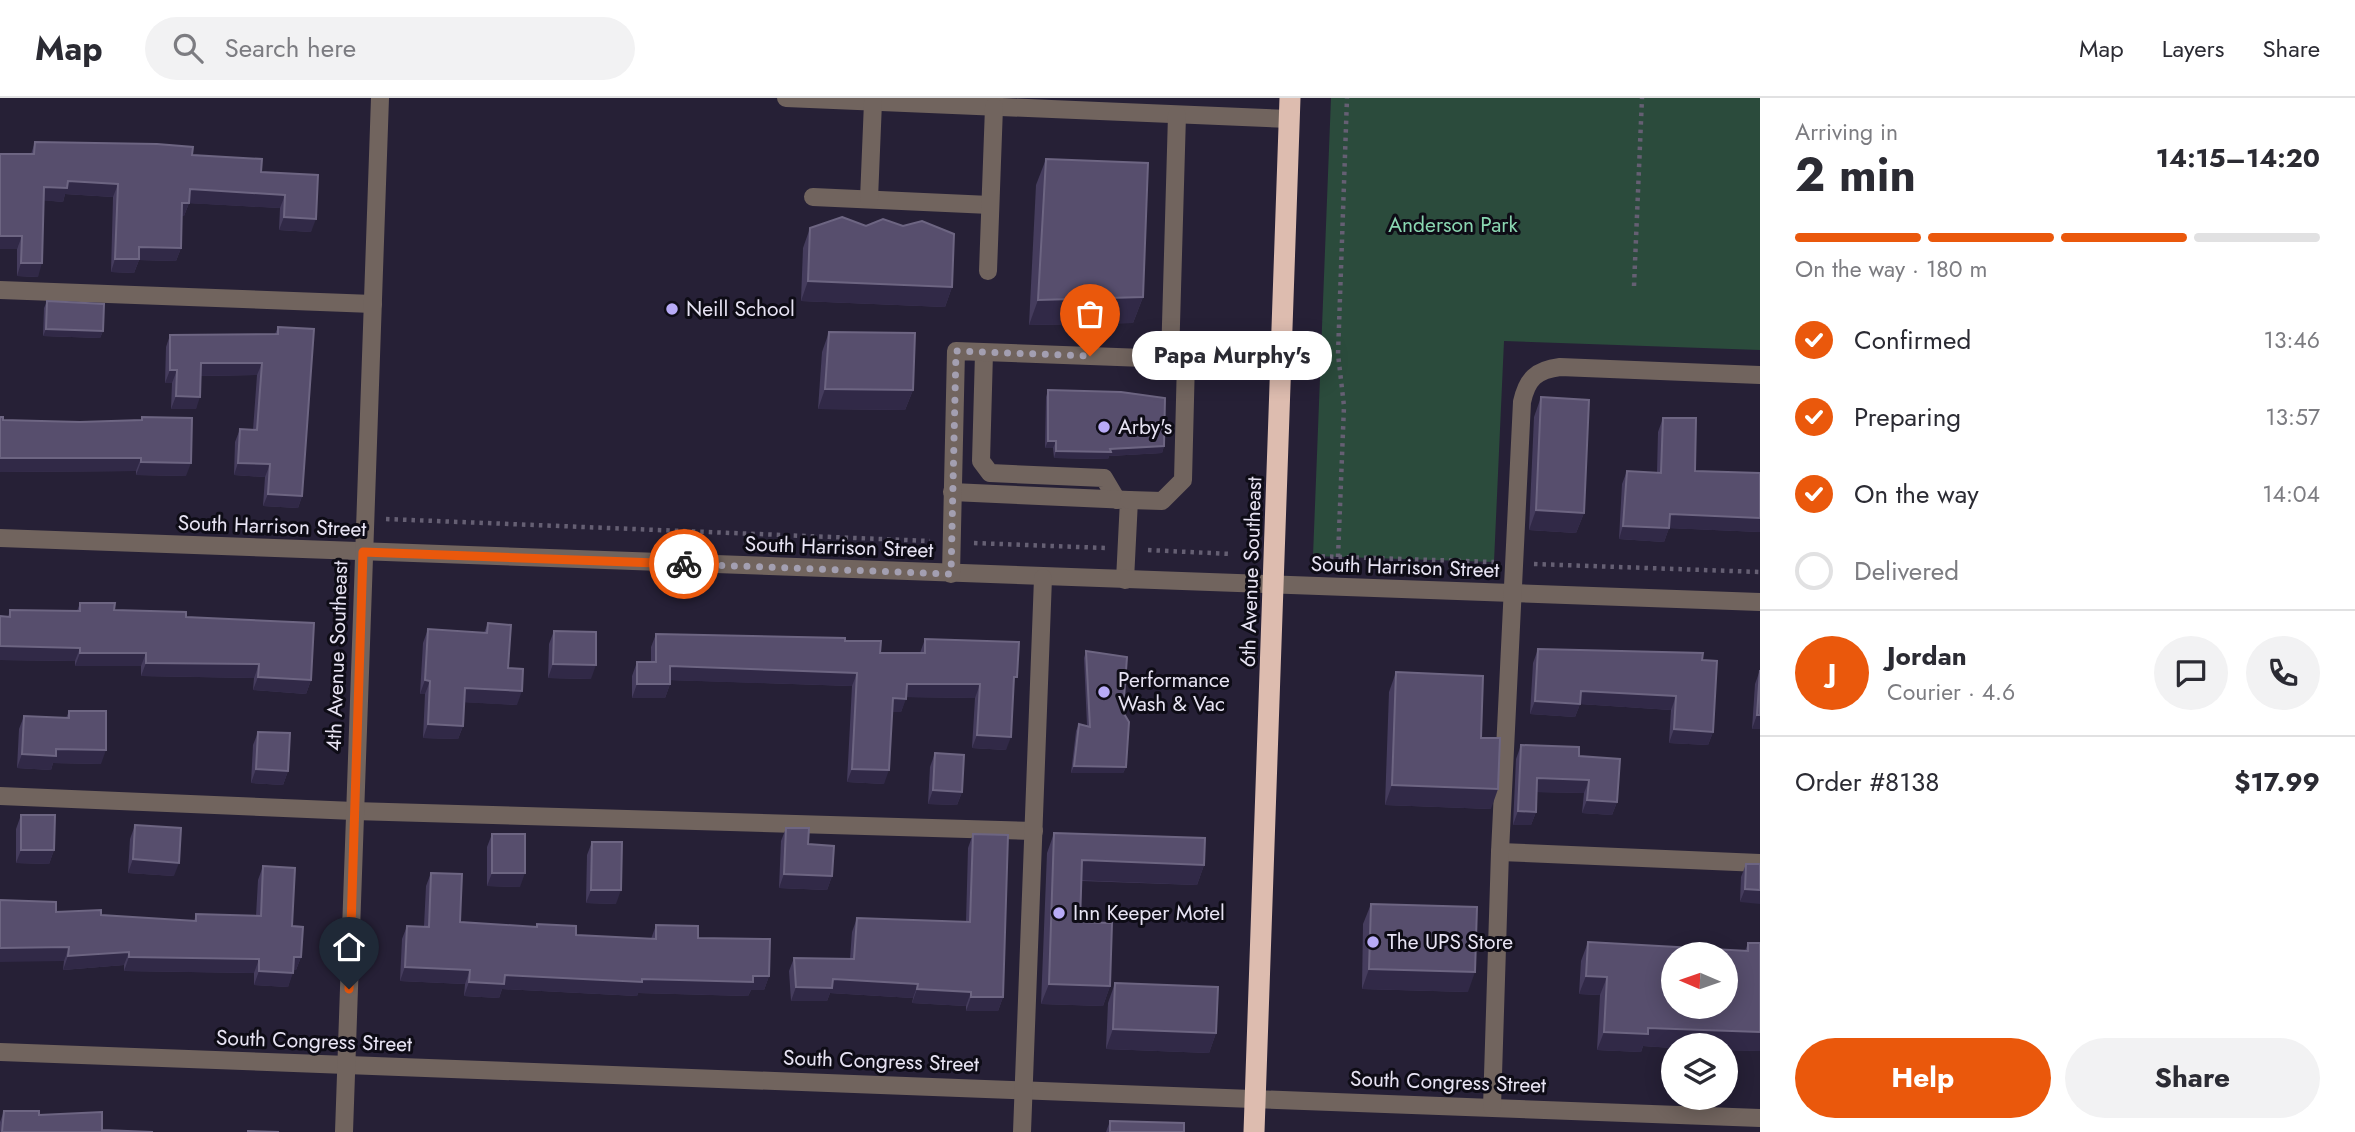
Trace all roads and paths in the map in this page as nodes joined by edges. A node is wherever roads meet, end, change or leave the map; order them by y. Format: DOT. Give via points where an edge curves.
graph roads {
  1 [pos="380,98"];
  2 [pos="786,98"];
  3 [pos="1347,98"];
  4 [pos="1642,98"];
  5 [pos="847,99"];
  6 [pos="873,102"];
  7 [pos="994,107"];
  8 [pos="1290,109"];
  9 [pos="1177,115"];
  10 [pos="813,197"];
  11 [pos="869,199"];
  12 [pos="990,205"];
  13 [pos="988,271"];
  14 [pos="1634,286"];
  15 [pos="0,290"];
  16 [pos="373,304"];
  17 [pos="984,353"];
  18 [pos="1178,360"];
  19 [pos="1282,363"];
  20 [pos="1760,375"];
  21 [pos="953,492"];
  22 [pos="1123,500"];
  23 [pos="364,518"];
  24 [pos="0,538"];
  25 [pos="951,542"];
  26 [pos="1126,549"];
  27 [pos="363,552"];
  28 [pos="1231,554"];
  29 [pos="1321,556"];
  30 [pos="1338,557"];
  31 [pos="1320,564"];
  32 [pos="951,574"];
  33 [pos="1043,578"];
  34 [pos="1125,580"];
  35 [pos="1275,586"];
  36 [pos="1514,594"];
  37 [pos="1760,602"];
  38 [pos="0,796"];
  39 [pos="354,811"];
  40 [pos="1034,831"];
  41 [pos="1500,852"];
  42 [pos="1760,863"];
  43 [pos="0,1052"];
  44 [pos="347,1065"];
  45 [pos="1024,1088"];
  46 [pos="1255,1097"];
  47 [pos="1492,1107"];
  48 [pos="1760,1118"];
  49 [pos="344,1132"];
  50 [pos="1022,1132"];
  51 [pos="1254,1132"];
  1 -- 16 [label="street, 4th Avenue Southeast"];
  2 -- 5 [label="street"];
  3 -- 30 [label="path"];
  4 -- 14 [label="path"];
  5 -- 6 [label="street"];
  6 -- 7 [label="street"];
  6 -- 11 [label="street"];
  7 -- 9 [label="street"];
  7 -- 12 [label="street"];
  8 -- 9 [label="street"];
  8 -- 19 [label="highway, 6th Avenue Southeast"];
  9 -- 18 [label="street"];
  10 -- 11 [label="street"];
  11 -- 12 [label="street"];
  12 -- 13 [label="street"];
  15 -- 16 [label="street"];
  16 -- 23 [label="street, 4th Avenue Southeast"];
  17 -- 18 [label="street"];
  17 -- 21 [label="street" via="956,351"];
  17 -- 22 [label="street" via="981,461 990,473 1104,478"];
  18 -- 19 [label="street"];
  18 -- 22 [label="street" via="1183,480 1162,501"];
  19 -- 35 [label="highway, 6th Avenue Southeast"];
  20 -- 36 [label="street" via="1541,369 1526,385 1522,402"];
  21 -- 22 [label="street"];
  21 -- 25 [label="street"];
  22 -- 26 [label="street"];
  23 -- 25 [label="path"];
  23 -- 27 [label="street, 4th Avenue Southeast"];
  24 -- 27 [label="street, South Harrison Street"];
  25 -- 26 [label="path"];
  25 -- 32 [label="street"];
  26 -- 28 [label="path"];
  26 -- 34 [label="street"];
  27 -- 32 [label="street, South Harrison Street"];
  27 -- 39 [label="street, 4th Avenue Southeast"];
  29 -- 31 [label="path"];
  32 -- 33 [label="street, South Harrison Street"];
  33 -- 34 [label="street, South Harrison Street"];
  33 -- 40 [label="street"];
  34 -- 35 [label="street, South Harrison Street"];
  35 -- 36 [label="street, South Harrison Street"];
  35 -- 46 [label="highway, 6th Avenue Southeast"];
  36 -- 37 [label="street, South Harrison Street"];
  36 -- 41 [label="street"];
  38 -- 39 [label="street"];
  39 -- 40 [label="street"];
  39 -- 44 [label="street, 4th Avenue Southeast"];
  40 -- 45 [label="street"];
  41 -- 42 [label="street"];
  41 -- 47 [label="street"];
  43 -- 44 [label="street, South Congress Street"];
  44 -- 45 [label="street, South Congress Street"];
  44 -- 49 [label="street, 4th Avenue Southeast"];
  45 -- 46 [label="street, South Congress Street"];
  45 -- 50 [label="street"];
  46 -- 47 [label="street, South Congress Street"];
  46 -- 51 [label="highway, 6th Avenue Southeast"];
  47 -- 48 [label="street, South Congress Street"];
}
